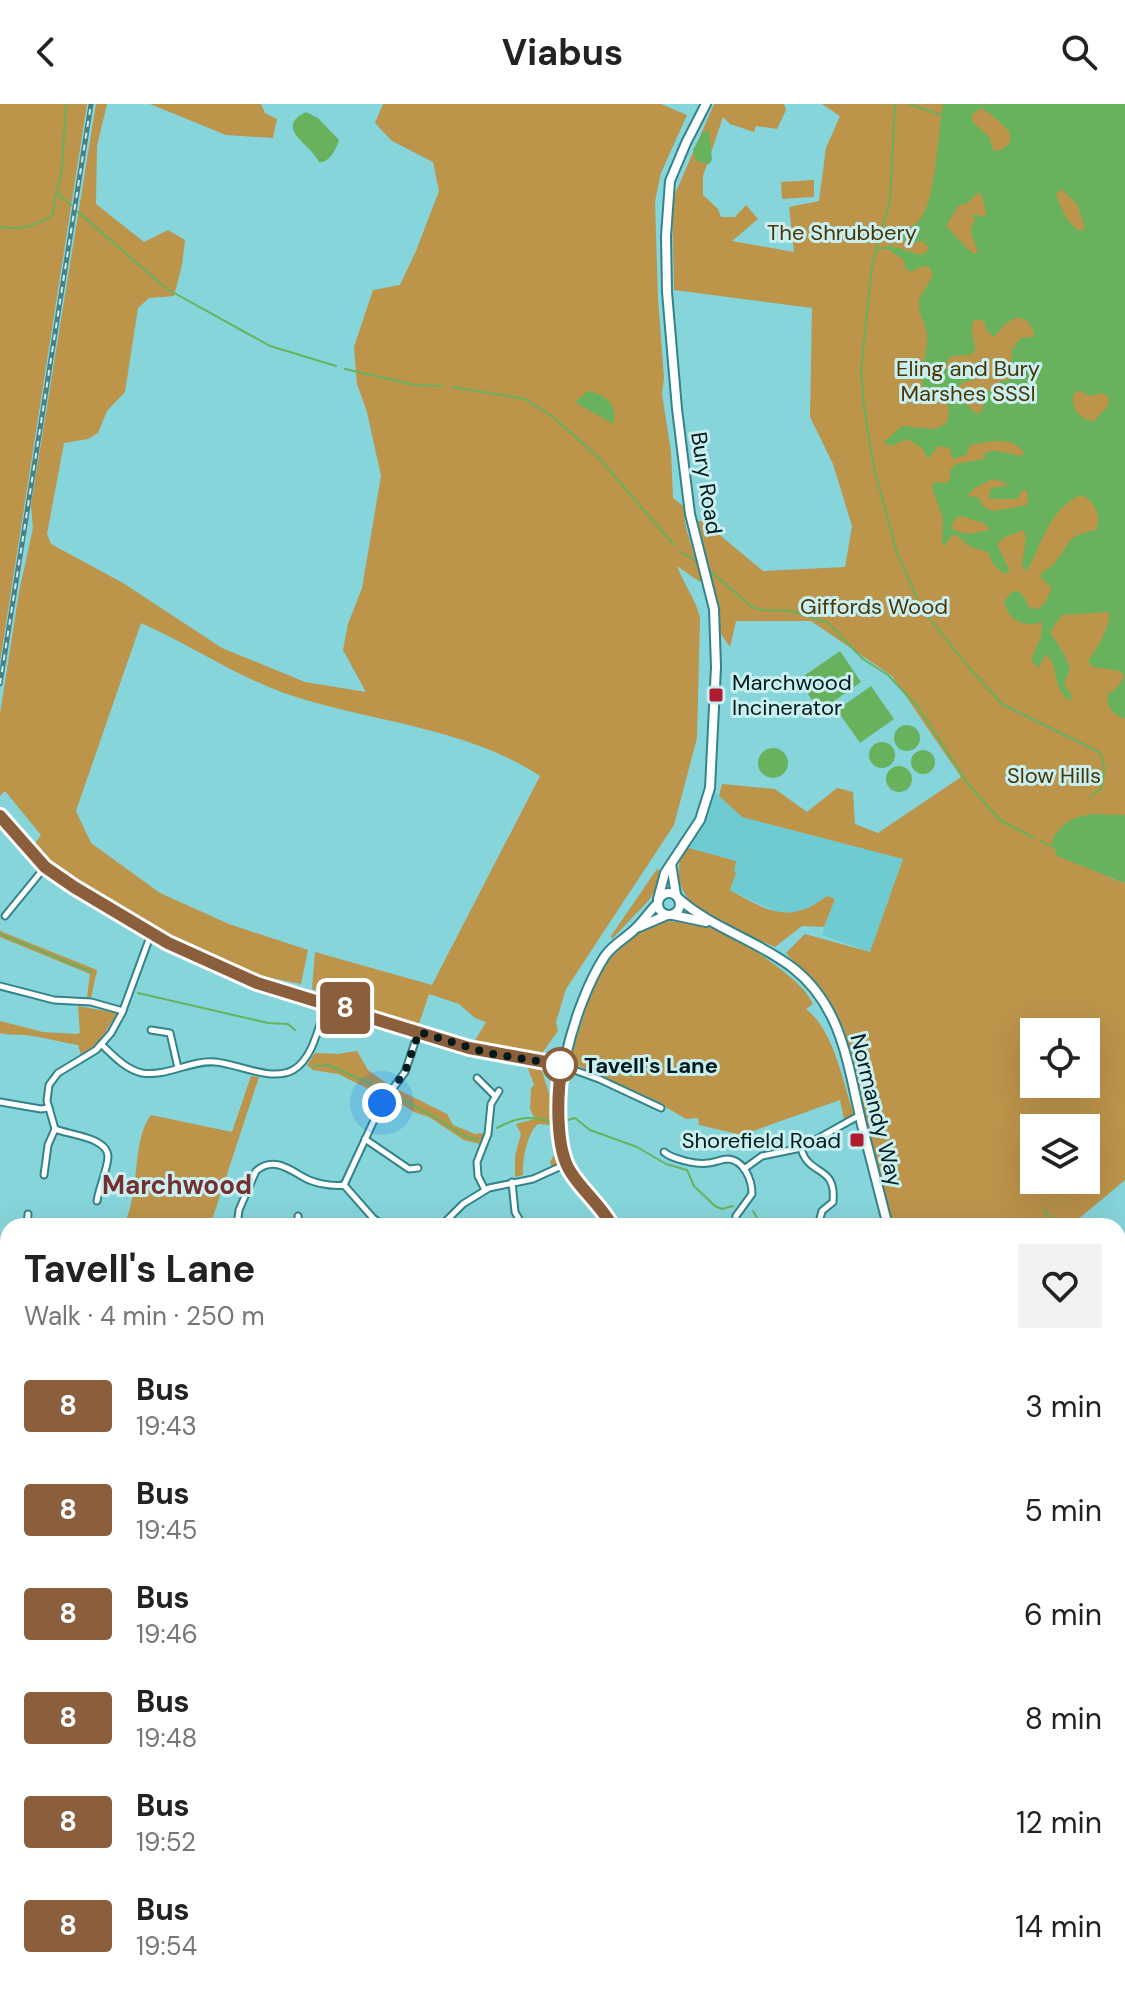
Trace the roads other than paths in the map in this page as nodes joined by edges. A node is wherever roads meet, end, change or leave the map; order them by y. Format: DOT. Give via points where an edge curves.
graph roads {
  1 [pos="706,104"];
  2 [pos="0,816"];
  3 [pos="671,863"];
  4 [pos="45,867"];
  5 [pos="677,897"];
  6 [pos="658,902"];
  7 [pos="670,915"];
  8 [pos="5,916"];
  9 [pos="711,923"];
  10 [pos="637,928"];
  11 [pos="152,934"];
  12 [pos="0,986"];
  13 [pos="326,1002"];
  14 [pos="123,1011"];
  15 [pos="151,1030"];
  16 [pos="419,1032"];
  17 [pos="102,1045"];
  18 [pos="562,1065"];
  19 [pos="178,1068"];
  20 [pos="477,1078"];
  21 [pos="0,1102"];
  22 [pos="49,1108"];
  23 [pos="661,1108"];
  24 [pos="860,1115"];
  25 [pos="479,1128"];
  26 [pos="55,1129"];
  27 [pos="488,1130"];
  28 [pos="365,1139"];
  29 [pos="801,1148"];
  30 [pos="664,1152"];
  31 [pos="253,1162"];
  32 [pos="566,1164"];
  33 [pos="258,1168"];
  34 [pos="418,1168"];
  35 [pos="744,1169"];
  36 [pos="44,1175"];
  37 [pos="512,1182"];
  38 [pos="344,1185"];
  39 [pos="485,1190"];
  40 [pos="97,1201"];
  41 [pos="28,1214"];
  42 [pos="28,1218"];
  43 [pos="238,1218"];
  44 [pos="373,1218"];
  45 [pos="449,1218"];
  46 [pos="518,1218"];
  47 [pos="608,1218"];
  48 [pos="736,1218"];
  49 [pos="820,1218"];
  50 [pos="886,1218"];
  1 -- 3 [label="street, Bury Road" via="670,181 667,264 690,514 714,609 715,689 707,803"];
  2 -- 4 [label="street"];
  3 -- 5 [label="street"];
  3 -- 6 [label="street, Bury Road"];
  4 -- 8 [label="street"];
  4 -- 11 [label="street"];
  5 -- 6 [label="street" via="666,893"];
  5 -- 7 [label="street" via="679,908"];
  5 -- 9 [label="street, Normandy Way"];
  6 -- 7 [label="street" via="660,911"];
  6 -- 10 [label="street, Bury Road"];
  7 -- 9 [label="street, Normandy Way"];
  7 -- 10 [label="street"];
  9 -- 24 [label="street, Normandy Way" via="792,967 812,984 843,1039"];
  10 -- 18 [label="street" via="611,949 595,974"];
  11 -- 13 [label="street" via="257,983"];
  11 -- 14 [label="street"];
  12 -- 14 [label="street"];
  13 -- 16 [label="street"];
  13 -- 19 [label="street" via="308,1055 289,1072 211,1062"];
  14 -- 17 [label="street"];
  15 -- 19 [label="street" via="170,1033"];
  16 -- 18 [label="street" via="487,1053"];
  16 -- 28 [label="street" via="405,1072"];
  17 -- 19 [label="street" via="141,1072"];
  17 -- 22 [label="street" via="54,1077"];
  18 -- 23 [label="street"];
  18 -- 32 [label="street" via="561,1143"];
  20 -- 27 [label="street" via="497,1093"];
  21 -- 22 [label="street"];
  22 -- 26 [label="street"];
  24 -- 29 [label="street"];
  24 -- 50 [label="street, Normandy Way"];
  25 -- 27 [label="street"];
  26 -- 36 [label="street"];
  26 -- 40 [label="street" via="96,1142 106,1151"];
  27 -- 39 [label="street" via="477,1166"];
  28 -- 34 [label="street" via="404,1167"];
  28 -- 38 [label="street"];
  29 -- 35 [label="street" via="762,1156"];
  29 -- 49 [label="street" via="804,1160 826,1173 833,1187 833,1202"];
  30 -- 35 [label="street" via="676,1160 703,1164 728,1159"];
  31 -- 33 [label="street"];
  32 -- 37 [label="street"];
  32 -- 47 [label="street"];
  33 -- 38 [label="street" via="282,1165 311,1181"];
  33 -- 43 [label="street"];
  35 -- 48 [label="street" via="752,1194"];
  37 -- 39 [label="street"];
  37 -- 46 [label="street"];
  38 -- 44 [label="street"];
  39 -- 45 [label="street"];
  41 -- 42 [label="street"];
}
